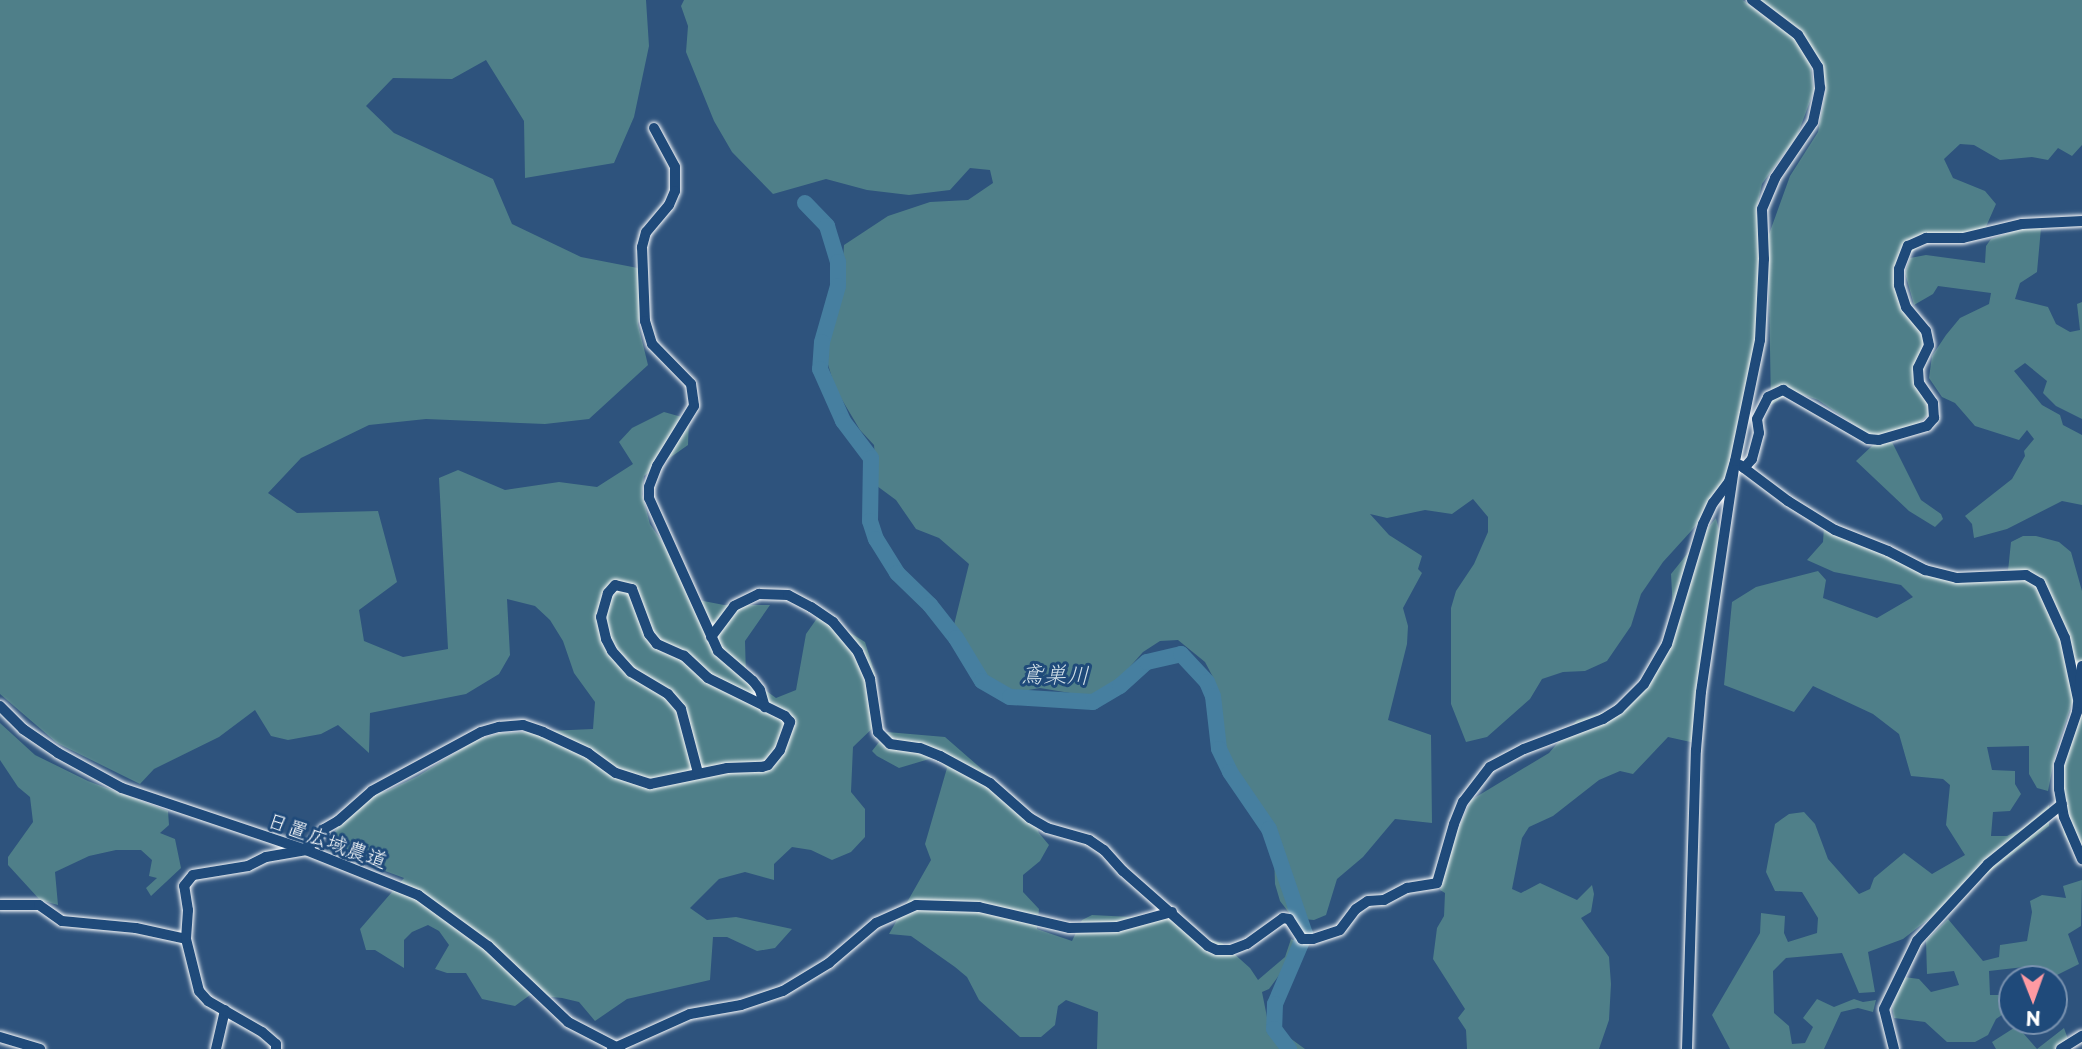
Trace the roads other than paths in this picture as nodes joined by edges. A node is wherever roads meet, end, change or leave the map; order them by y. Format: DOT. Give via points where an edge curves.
graph roads {
  1 [pos="1752,0"];
  2 [pos="654,128"];
  3 [pos="2082,221"];
  4 [pos="1740,464"];
  5 [pos="711,637"];
  6 [pos="2082,666"];
  7 [pos="2078,699"];
  8 [pos="0,706"];
  9 [pos="765,707"];
  10 [pos="698,773"];
  11 [pos="2062,804"];
  12 [pos="306,850"];
  13 [pos="2082,859"];
  14 [pos="0,905"];
  15 [pos="1172,912"];
  16 [pos="186,939"];
  17 [pos="225,1010"];
  18 [pos="2082,1036"];
  19 [pos="0,1037"];
  20 [pos="615,1048"];
  21 [pos="40,1049"];
  22 [pos="216,1049"];
  23 [pos="276,1049"];
  24 [pos="1687,1049"];
  25 [pos="1894,1049"];
  26 [pos="2061,1049"];
  1 -- 4 [label="street" via="1798,35 1818,67 1820,88 1813,122 1775,178 1762,209 1760,340"];
  2 -- 5 [label="street" via="674,167 675,191 646,232 642,247 646,321 652,344 691,384 694,406 657,466 649,498"];
  3 -- 4 [label="street" via="1926,238 1908,246 1899,269 1899,285 1906,307 1926,331 1929,345 1919,368 1919,383 1933,403 1934,418 1927,426 1868,439 1783,390 1768,397 1757,419 1759,433 1752,458"];
  4 -- 7 [label="street" via="1835,530 1925,570 1957,578 2026,575 2040,583 2066,638"];
  4 -- 15 [label="street" via="1703,524 1667,644 1644,684 1603,719 1490,767 1463,802 1437,883 1368,901 1356,908 1340,930 1313,939 1302,939 1289,919 1283,918 1231,950 1208,946"];
  4 -- 24 [label="street" via="1701,692"];
  5 -- 9 [label="street" via="718,651 760,690"];
  5 -- 15 [label="street" via="734,606 759,594 788,595 811,607 833,622 858,652 870,679 878,732 890,744 940,756 990,783 1047,828 1104,849"];
  6 -- 7 [label="street"];
  7 -- 11 [label="street" via="2059,765"];
  8 -- 12 [label="street, 日置広域農道" via="58,753 122,788"];
  9 -- 10 [label="street" via="790,722 780,750 768,765"];
  9 -- 10 [label="street" via="708,678 684,656 657,643 632,589 615,585 601,617 606,639 631,671 668,694 681,709"];
  10 -- 12 [label="street" via="669,782 636,782 543,732 523,725 499,727 481,732 372,791 324,829"];
  11 -- 13 [label="street"];
  11 -- 25 [label="street" via="1988,864 1917,941 1884,1009"];
  12 -- 16 [label="street" via="193,875 184,886"];
  12 -- 20 [label="street, 日置広域農道" via="403,887 441,909 568,1021"];
  14 -- 16 [label="street" via="39,905 62,921"];
  15 -- 20 [label="street" via="1117,927 1069,928 979,907 916,905 876,923 828,963 783,990 690,1014"];
  16 -- 17 [label="street" via="199,991"];
  17 -- 22 [label="street"];
  17 -- 23 [label="street" via="262,1032"];
  18 -- 26 [label="street"];
  19 -- 21 [label="street"];
}
